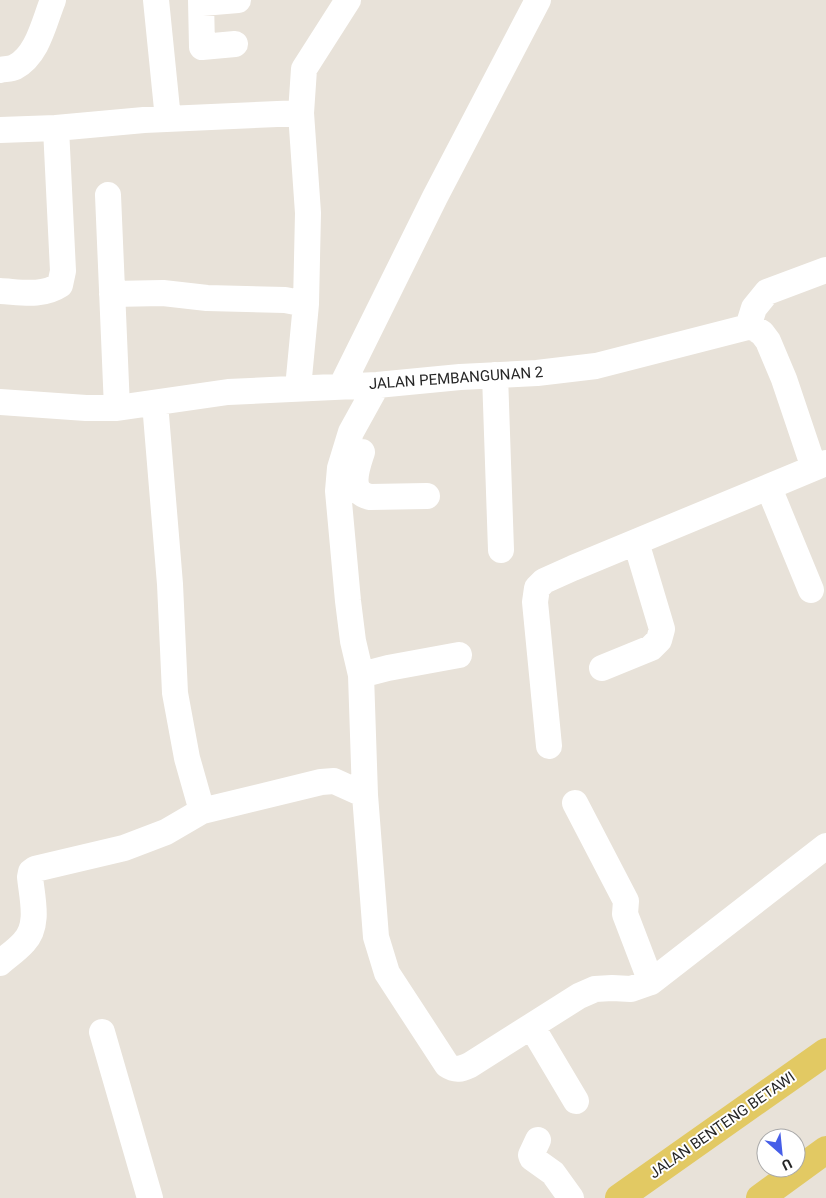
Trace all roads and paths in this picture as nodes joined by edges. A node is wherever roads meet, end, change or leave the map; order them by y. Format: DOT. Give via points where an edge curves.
graph roads {
  1 [pos="53,0"];
  2 [pos="156,0"];
  3 [pos="238,0"];
  4 [pos="348,0"];
  5 [pos="538,0"];
  6 [pos="202,1"];
  7 [pos="235,44"];
  8 [pos="0,70"];
  9 [pos="301,113"];
  10 [pos="168,119"];
  11 [pos="56,128"];
  12 [pos="0,130"];
  13 [pos="108,195"];
  14 [pos="826,270"];
  15 [pos="0,291"];
  16 [pos="112,294"];
  17 [pos="306,304"];
  18 [pos="748,327"];
  19 [pos="495,375"];
  20 [pos="364,385"];
  21 [pos="298,388"];
  22 [pos="0,402"];
  23 [pos="155,403"];
  24 [pos="116,408"];
  25 [pos="820,466"];
  26 [pos="769,488"];
  27 [pos="427,496"];
  28 [pos="636,542"];
  29 [pos="501,550"];
  30 [pos="811,590"];
  31 [pos="459,655"];
  32 [pos="602,668"];
  33 [pos="361,675"];
  34 [pos="549,746"];
  35 [pos="362,794"];
  36 [pos="575,803"];
  37 [pos="202,812"];
  38 [pos="826,846"];
  39 [pos="0,963"];
  40 [pos="651,982"];
  41 [pos="532,1027"];
  42 [pos="102,1032"];
  43 [pos="826,1052"];
  44 [pos="576,1102"];
  45 [pos="538,1140"];
  46 [pos="826,1150"];
  47 [pos="150,1198"];
  48 [pos="571,1198"];
  49 [pos="619,1198"];
  50 [pos="760,1198"];
  1 -- 8 [label="street" via="36,43 26,58 15,67"];
  2 -- 10 [label="street"];
  3 -- 6 [label="street"];
  4 -- 9 [label="street" via="304,69"];
  5 -- 20 [label="street" via="435,197"];
  6 -- 7 [label="street" via="202,47"];
  9 -- 10 [label="street"];
  9 -- 17 [label="street" via="308,212"];
  10 -- 11 [label="street"];
  11 -- 12 [label="street"];
  11 -- 15 [label="street" via="63,271 60,286 40,293"];
  13 -- 16 [label="street"];
  14 -- 18 [label="street" via="768,292 754,308"];
  16 -- 17 [label="street" via="163,293"];
  16 -- 24 [label="street"];
  17 -- 21 [label="street"];
  18 -- 19 [label="street, JALAN PEMBANGUNAN 2" via="596,366"];
  18 -- 25 [label="street" via="762,333 768,341"];
  19 -- 20 [label="street, JALAN PEMBANGUNAN 2"];
  19 -- 29 [label="street"];
  20 -- 21 [label="street, JALAN PEMBANGUNAN 2"];
  20 -- 27 [label="street" via="376,410 355,473 358,490 363,496 370,497"];
  20 -- 33 [label="street" via="340,468 338,491 350,617"];
  21 -- 23 [label="street, JALAN PEMBANGUNAN 2" via="228,392"];
  22 -- 24 [label="street, JALAN PEMBANGUNAN 2"];
  23 -- 24 [label="street, JALAN PEMBANGUNAN 2"];
  23 -- 37 [label="street" via="175,692 187,758"];
  25 -- 26 [label="street"];
  26 -- 28 [label="street"];
  26 -- 30 [label="street"];
  28 -- 32 [label="street" via="662,629 659,640 651,648"];
  28 -- 34 [label="street" via="544,580 537,588 535,602"];
  31 -- 33 [label="street"];
  33 -- 35 [label="street"];
  35 -- 37 [label="street" via="334,781 321,782"];
  35 -- 41 [label="street" via="376,937 382,959 387,973 439,1054 452,1069 459,1069"];
  36 -- 40 [label="street" via="626,901 625,914"];
  37 -- 39 [label="street" via="166,832 124,848 35,869 30,877 34,918 31,931 24,942"];
  38 -- 40 [label="street"];
  40 -- 41 [label="street" via="631,989 595,989"];
  41 -- 44 [label="street"];
  42 -- 47 [label="street"];
  43 -- 49 [label="main road, JALAN BENTENG BETAWI"];
  45 -- 48 [label="street" via="530,1155 554,1173"];
  46 -- 50 [label="main road"];
}
